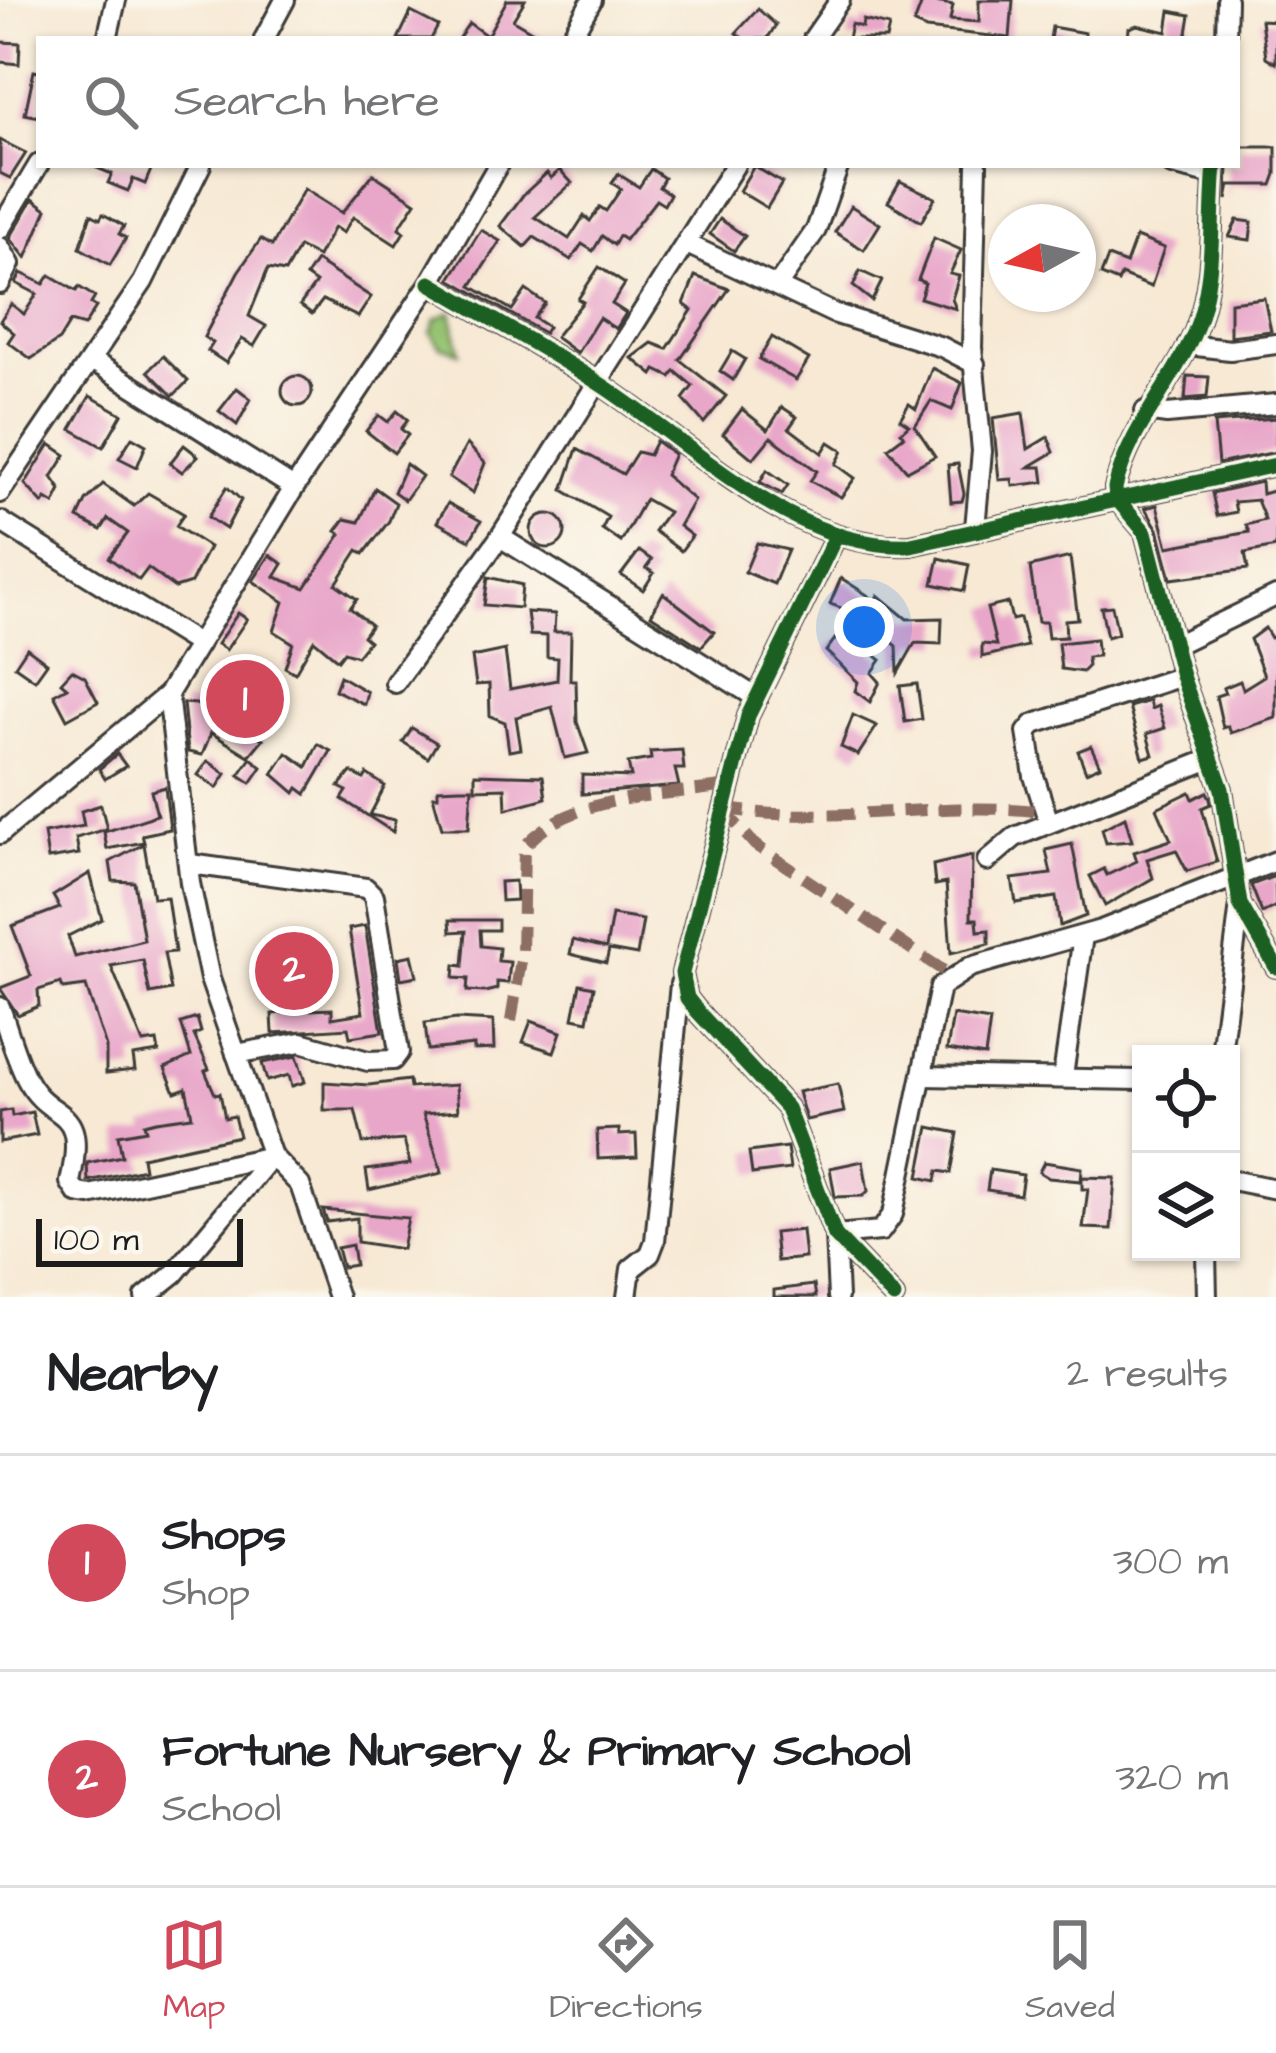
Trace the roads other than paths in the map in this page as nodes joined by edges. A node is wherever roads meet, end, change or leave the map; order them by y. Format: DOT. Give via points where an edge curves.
graph roads {
  1 [pos="116,0"];
  2 [pos="285,0"];
  3 [pos="592,0"];
  4 [pos="840,0"];
  5 [pos="1227,0"];
  6 [pos="108,36"];
  7 [pos="266,36"];
  8 [pos="572,36"];
  9 [pos="820,36"];
  10 [pos="1226,36"];
  11 [pos="37,168"];
  12 [pos="199,168"];
  13 [pos="496,168"];
  14 [pos="733,168"];
  15 [pos="838,168"];
  16 [pos="977,168"];
  17 [pos="1215,170"];
  18 [pos="0,229"];
  19 [pos="687,244"];
  20 [pos="0,247"];
  21 [pos="430,283"];
  22 [pos="0,284"];
  23 [pos="777,286"];
  24 [pos="1276,344"];
  25 [pos="1188,345"];
  26 [pos="93,361"];
  27 [pos="975,364"];
  28 [pos="600,384"];
  29 [pos="1276,404"];
  30 [pos="1145,411"];
  31 [pos="1276,465"];
  32 [pos="294,488"];
  33 [pos="0,493"];
  34 [pos="1116,498"];
  35 [pos="0,520"];
  36 [pos="974,528"];
  37 [pos="500,537"];
  38 [pos="835,538"];
  39 [pos="1276,596"];
  40 [pos="198,644"];
  41 [pos="1174,644"];
  42 [pos="1182,676"];
  43 [pos="395,683"];
  44 [pos="168,694"];
  45 [pos="757,698"];
  46 [pos="1208,760"];
  47 [pos="1049,823"];
  48 [pos="0,834"];
  49 [pos="987,861"];
  50 [pos="1276,861"];
  51 [pos="190,864"];
  52 [pos="1236,873"];
  53 [pos="1240,904"];
  54 [pos="1084,936"];
  55 [pos="1276,967"];
  56 [pos="682,973"];
  57 [pos="0,1006"];
  58 [pos="4,1035"];
  59 [pos="1222,1045"];
  60 [pos="236,1054"];
  61 [pos="923,1076"];
  62 [pos="1063,1076"];
  63 [pos="1132,1080"];
  64 [pos="272,1156"];
  65 [pos="1240,1182"];
  66 [pos="1276,1189"];
  67 [pos="835,1235"];
  68 [pos="1206,1261"];
  69 [pos="146,1297"];
  70 [pos="338,1297"];
  71 [pos="627,1297"];
  72 [pos="838,1297"];
  73 [pos="894,1297"];
  74 [pos="1207,1297"];
  1 -- 6 [label="street"];
  2 -- 7 [label="street"];
  3 -- 8 [label="street"];
  4 -- 9 [label="street"];
  5 -- 10 [label="street"];
  11 -- 18 [label="street"];
  12 -- 26 [label="street"];
  13 -- 21 [label="street"];
  14 -- 19 [label="street"];
  15 -- 23 [label="street" via="816,230"];
  16 -- 27 [label="street"];
  17 -- 25 [label="street" via="1207,281"];
  19 -- 23 [label="street"];
  19 -- 28 [label="street"];
  20 -- 22 [label="street" via="10,264"];
  21 -- 28 [label="street"];
  21 -- 32 [label="street"];
  23 -- 27 [label="street"];
  24 -- 25 [label="street"];
  25 -- 30 [label="street"];
  26 -- 32 [label="street"];
  26 -- 33 [label="street"];
  27 -- 36 [label="street" via="982,451"];
  28 -- 37 [label="street"];
  28 -- 38 [label="street"];
  29 -- 30 [label="street"];
  30 -- 34 [label="street"];
  31 -- 34 [label="street"];
  32 -- 40 [label="street"];
  34 -- 36 [label="street"];
  34 -- 41 [label="street" via="1145,532"];
  35 -- 40 [label="street"];
  36 -- 38 [label="street" via="873,548"];
  37 -- 43 [label="street"];
  37 -- 45 [label="street"];
  38 -- 45 [label="street"];
  39 -- 41 [label="street"];
  40 -- 44 [label="street"];
  41 -- 42 [label="street"];
  42 -- 46 [label="street"];
  42 -- 47 [label="street" via="1034,724 1034,776"];
  44 -- 48 [label="street"];
  44 -- 51 [label="street"];
  45 -- 56 [label="street" via="734,758"];
  46 -- 47 [label="street"];
  46 -- 52 [label="street" via="1222,788"];
  47 -- 49 [label="street"];
  50 -- 52 [label="street"];
  51 -- 60 [label="street" via="210,980"];
  51 -- 60 [label="street" via="366,888 374,896 394,1060 301,1042"];
  52 -- 53 [label="street"];
  52 -- 54 [label="street"];
  53 -- 55 [label="street"];
  53 -- 59 [label="street"];
  54 -- 61 [label="street" via="970,967 940,987"];
  54 -- 62 [label="street"];
  56 -- 67 [label="street" via="687,998 788,1108"];
  56 -- 71 [label="street" via="655,1241 631,1269"];
  57 -- 58 [label="street"];
  58 -- 64 [label="street" via="29,1084 70,1122 77,1192"];
  60 -- 64 [label="street"];
  61 -- 62 [label="street"];
  61 -- 67 [label="street" via="887,1226"];
  62 -- 63 [label="street"];
  64 -- 69 [label="street"];
  64 -- 70 [label="street" via="300,1185"];
  65 -- 66 [label="street"];
  67 -- 72 [label="street"];
  67 -- 73 [label="street"];
  68 -- 74 [label="street"];
}
